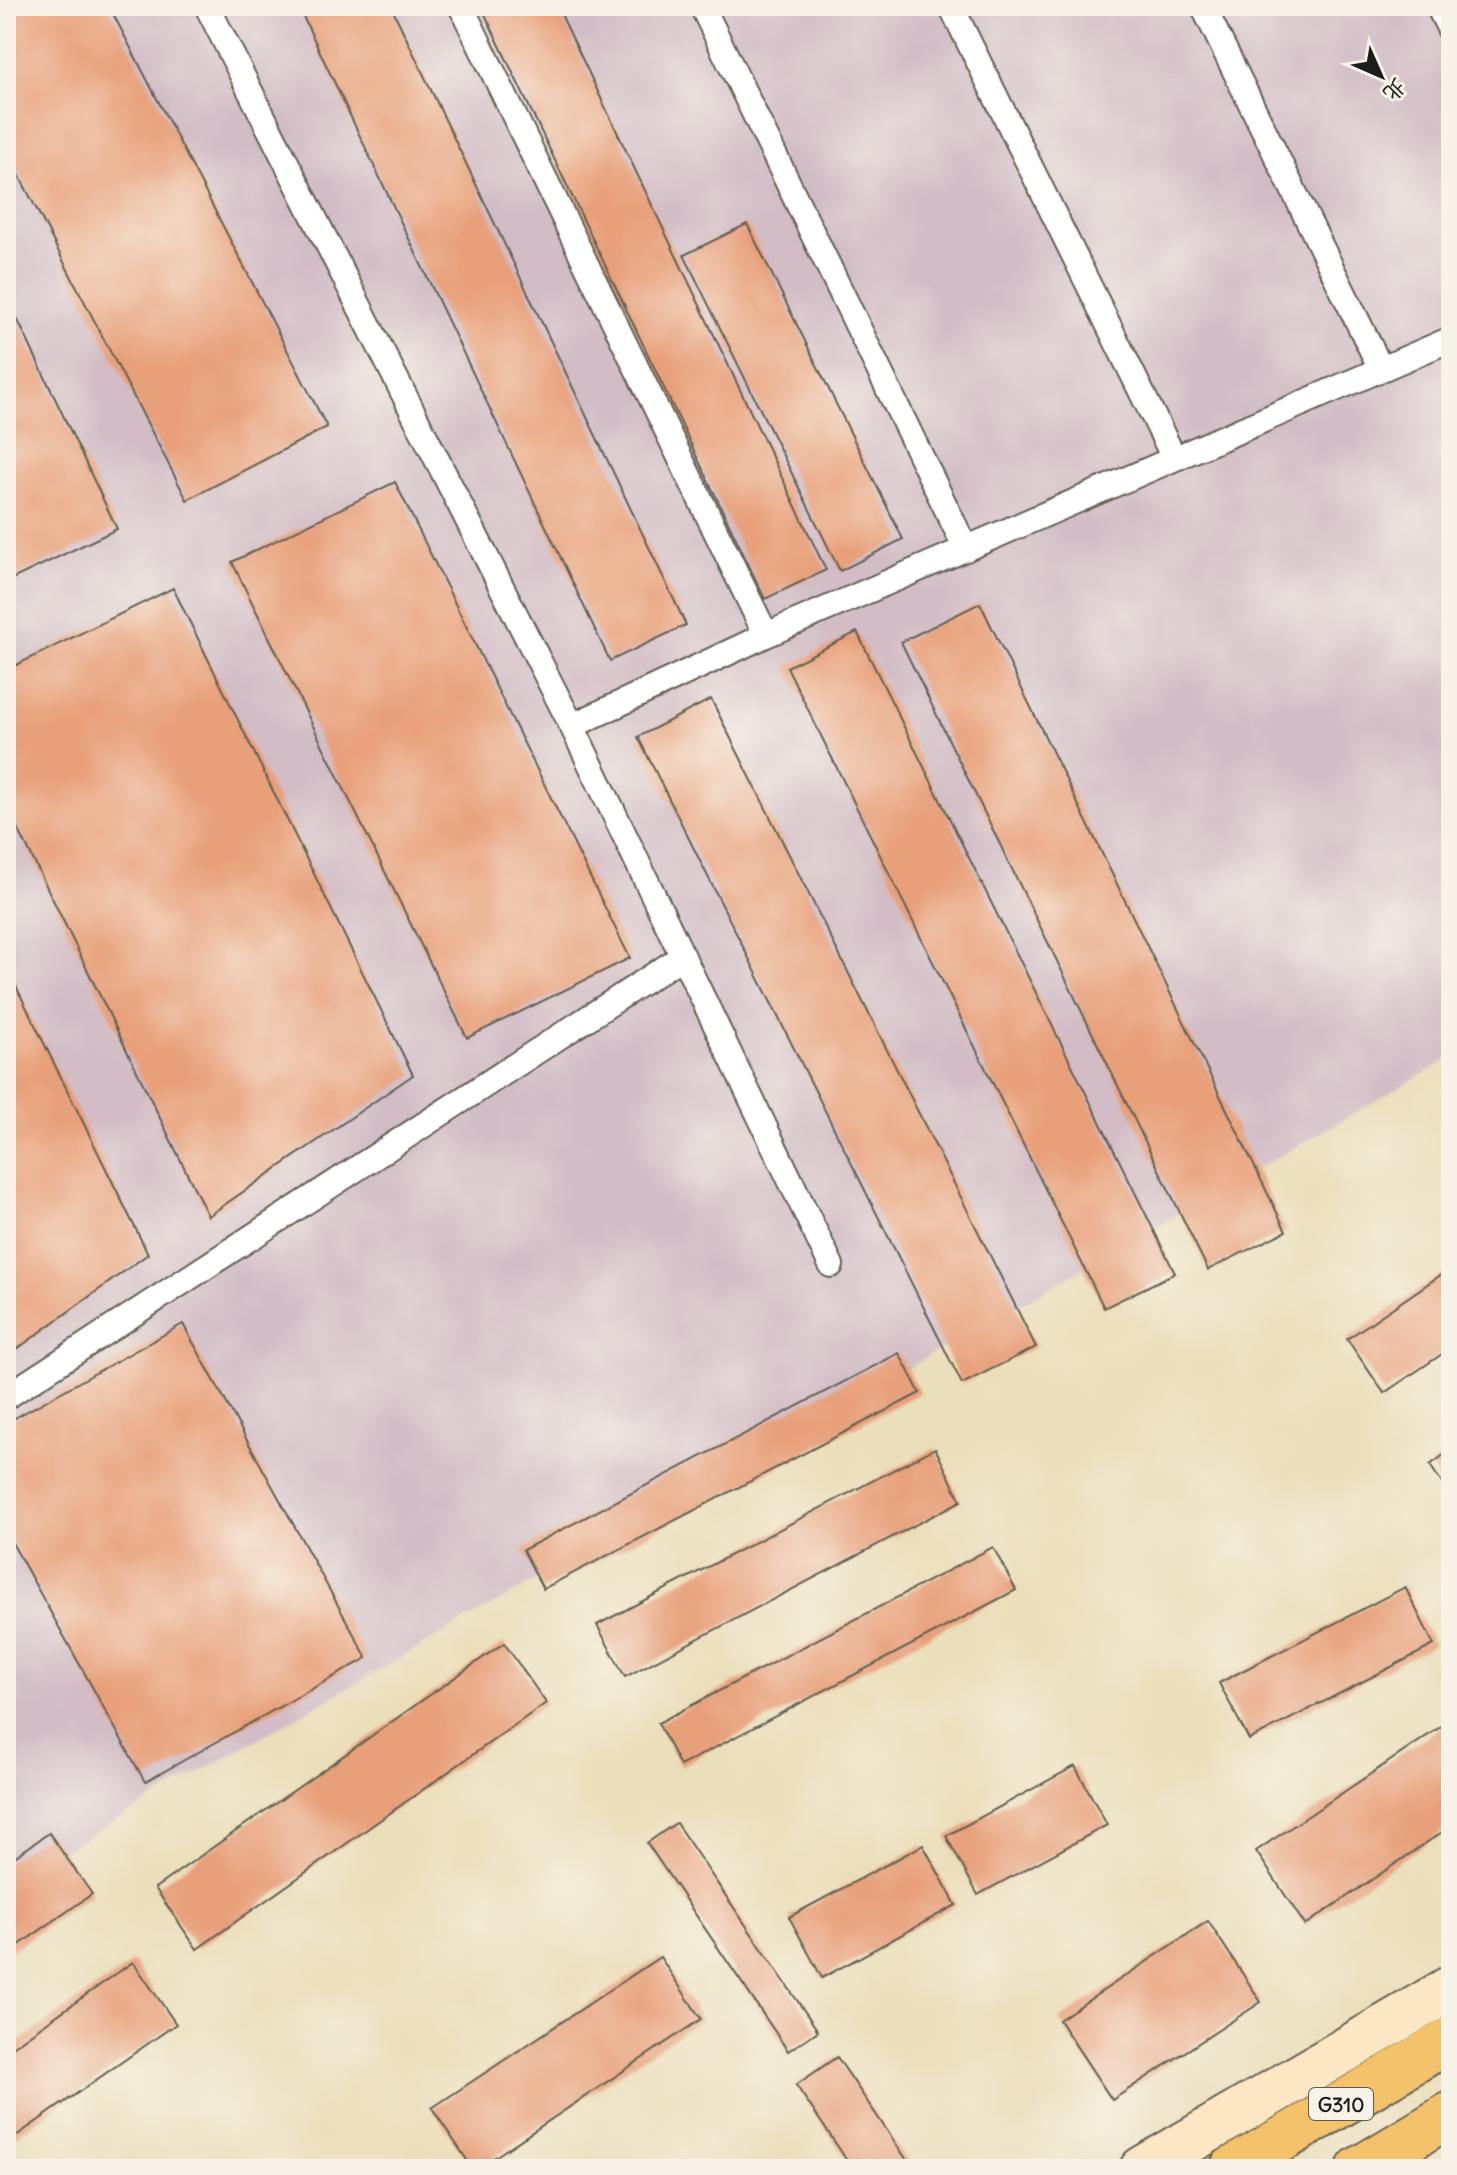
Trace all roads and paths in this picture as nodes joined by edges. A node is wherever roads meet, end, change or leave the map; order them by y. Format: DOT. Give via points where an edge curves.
graph roads {
  1 [pos="207,6"];
  2 [pos="461,6"];
  3 [pos="702,6"];
  4 [pos="951,6"];
  5 [pos="1203,6"];
  6 [pos="1438,6"];
  7 [pos="1451,32"];
  8 [pos="1451,339"];
  9 [pos="1381,369"];
  10 [pos="1174,458"];
  11 [pos="966,549"];
  12 [pos="766,635"];
  13 [pos="572,726"];
  14 [pos="683,956"];
  15 [pos="831,1265"];
  16 [pos="6,1397"];
  17 [pos="1451,1988"];
  18 [pos="1451,2039"];
  19 [pos="1451,2114"];
  20 [pos="1142,2169"];
  21 [pos="1232,2169"];
  22 [pos="1359,2169"];
  1 -- 13 [label="lane"];
  2 -- 12 [label="lane"];
  3 -- 11 [label="lane"];
  4 -- 10 [label="lane"];
  5 -- 9 [label="lane"];
  6 -- 7 [label="lane"];
  8 -- 9 [label="lane"];
  9 -- 10 [label="lane"];
  10 -- 11 [label="lane"];
  11 -- 12 [label="lane"];
  12 -- 13 [label="lane"];
  13 -- 14 [label="lane"];
  14 -- 15 [label="lane"];
  14 -- 16 [label="lane"];
  17 -- 20 [label="main road"];
  18 -- 21 [label="highway, G310"];
  19 -- 22 [label="highway"];
}
